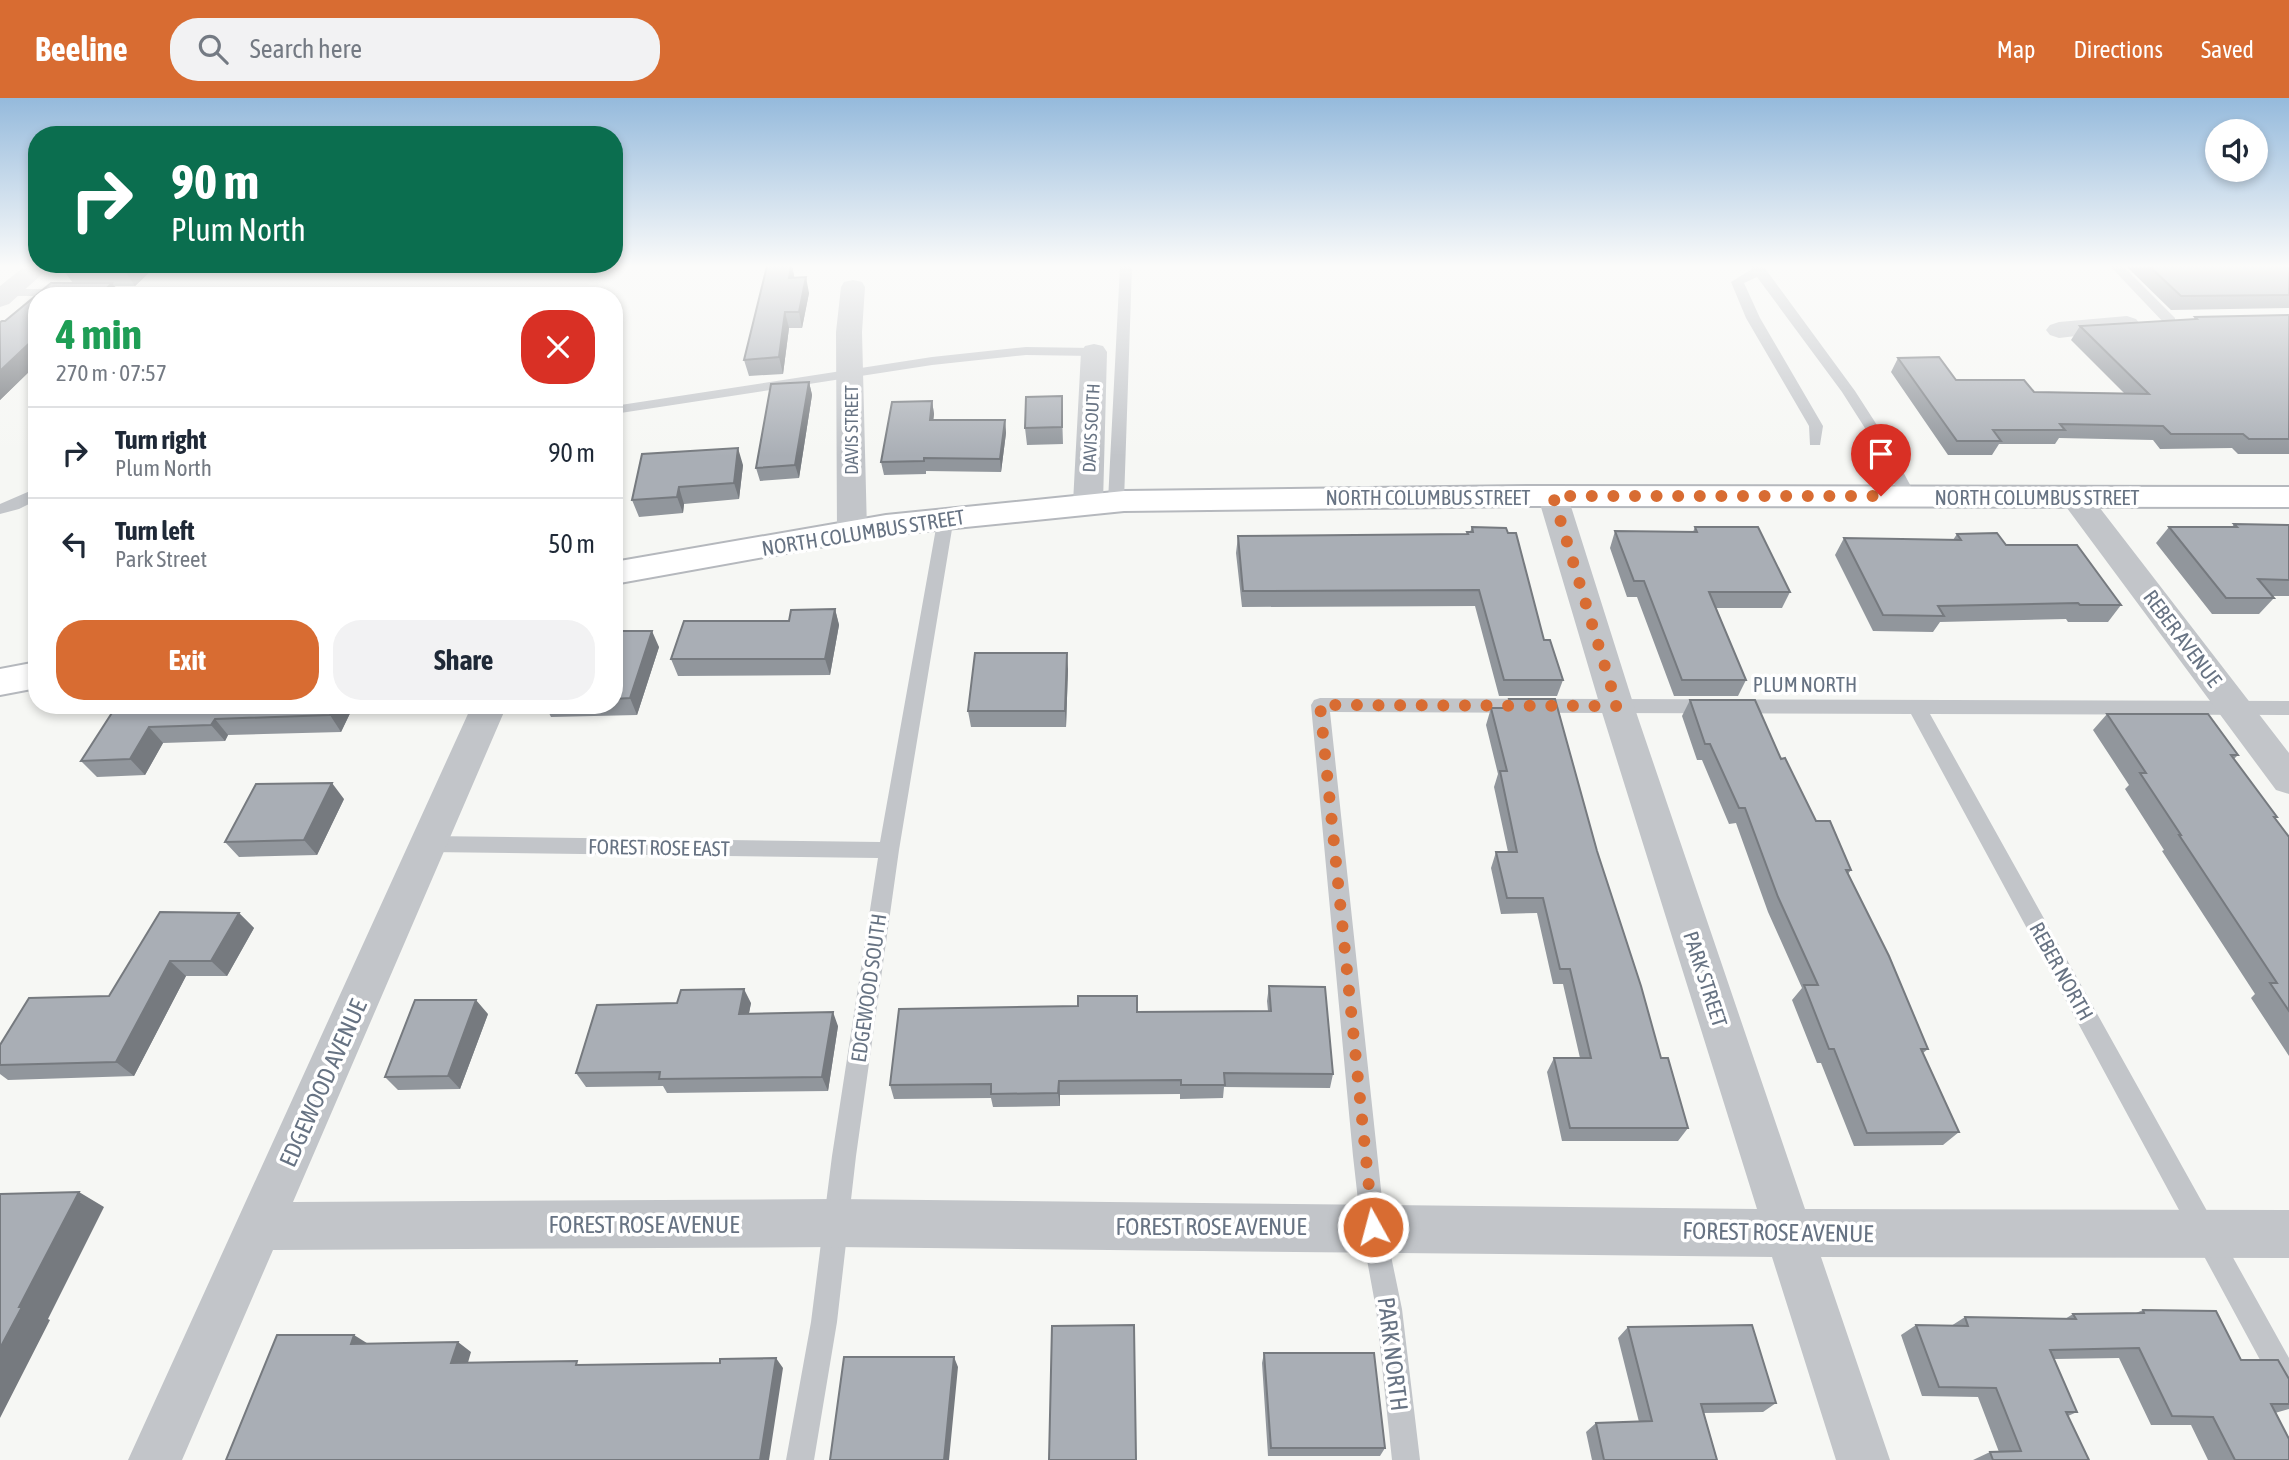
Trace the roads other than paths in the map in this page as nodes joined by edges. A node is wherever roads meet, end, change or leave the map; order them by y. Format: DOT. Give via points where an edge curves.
graph roads {
  1 [pos="849,330"];
  2 [pos="1119,330"];
  3 [pos="1760,330"];
  4 [pos="1803,330"];
  5 [pos="2059,330"];
  6 [pos="2064,330"];
  7 [pos="1094,352"];
  8 [pos="851,374"];
  9 [pos="623,409"];
  10 [pos="1815,442"];
  11 [pos="1553,496"];
  12 [pos="1908,496"];
  13 [pos="2075,497"];
  14 [pos="2289,497"];
  15 [pos="28,498"];
  16 [pos="1102,502"];
  17 [pos="0,509"];
  18 [pos="946,517"];
  19 [pos="852,531"];
  20 [pos="623,571"];
  21 [pos="28,676"];
  22 [pos="0,681"];
  23 [pos="1320,705"];
  24 [pos="1617,706"];
  25 [pos="1917,707"];
  26 [pos="2234,708"];
  27 [pos="2289,708"];
  28 [pos="486,714"];
  29 [pos="2289,780"];
  30 [pos="429,844"];
  31 [pos="889,850"];
  32 [pos="836,1223"];
  33 [pos="258,1226"];
  34 [pos="1373,1227"];
  35 [pos="1789,1233"];
  36 [pos="2208,1234"];
  37 [pos="2289,1234"];
  38 [pos="2289,1385"];
  39 [pos="155,1460"];
  40 [pos="800,1460"];
  41 [pos="1406,1460"];
  42 [pos="1863,1460"];
  1 -- 8 [label="street, DAVIS STREET"];
  2 -- 16 [label="lane"];
  3 -- 10 [label="lane" via="1816,426"];
  4 -- 12 [label="lane" via="1877,436"];
  5 -- 6 [label="street"];
  7 -- 8 [label="lane" via="1026,351"];
  7 -- 16 [label="street, DAVIS SOUTH"];
  8 -- 9 [label="lane"];
  8 -- 19 [label="street, DAVIS STREET"];
  11 -- 12 [label="main road, NORTH COLUMBUS STREET"];
  11 -- 16 [label="main road, NORTH COLUMBUS STREET"];
  11 -- 24 [label="street, PARK STREET"];
  12 -- 13 [label="main road, NORTH COLUMBUS STREET"];
  13 -- 14 [label="main road, NORTH COLUMBUS STREET"];
  13 -- 26 [label="street, REBER AVENUE"];
  15 -- 17 [label="lane"];
  16 -- 18 [label="main road, NORTH COLUMBUS STREET"];
  18 -- 19 [label="main road, NORTH COLUMBUS STREET"];
  18 -- 31 [label="lane, EDGEWOOD SOUTH"];
  19 -- 20 [label="main road, NORTH COLUMBUS STREET"];
  21 -- 22 [label="main road"];
  23 -- 24 [label="lane, PLUM NORTH"];
  23 -- 34 [label="lane, PARK NORTH"];
  24 -- 25 [label="lane, PLUM NORTH"];
  24 -- 35 [label="street, PARK STREET"];
  25 -- 26 [label="lane, PLUM NORTH"];
  25 -- 36 [label="lane, REBER NORTH"];
  26 -- 27 [label="lane, PLUM NORTH"];
  26 -- 29 [label="street, REBER AVENUE"];
  28 -- 30 [label="street, EDGEWOOD AVENUE"];
  30 -- 31 [label="lane, FOREST ROSE EAST"];
  30 -- 33 [label="street, EDGEWOOD AVENUE"];
  31 -- 32 [label="lane, EDGEWOOD SOUTH"];
  32 -- 33 [label="street, FOREST ROSE AVENUE"];
  32 -- 34 [label="street, FOREST ROSE AVENUE"];
  32 -- 40 [label="lane, EDGEWOOD SOUTH"];
  33 -- 39 [label="street, EDGEWOOD AVENUE"];
  34 -- 35 [label="street, FOREST ROSE AVENUE"];
  34 -- 41 [label="lane, PARK NORTH" via="1389,1309"];
  35 -- 36 [label="street, FOREST ROSE AVENUE"];
  35 -- 42 [label="street, PARK STREET"];
  36 -- 37 [label="street, FOREST ROSE AVENUE"];
  36 -- 38 [label="lane, REBER NORTH"];
}
